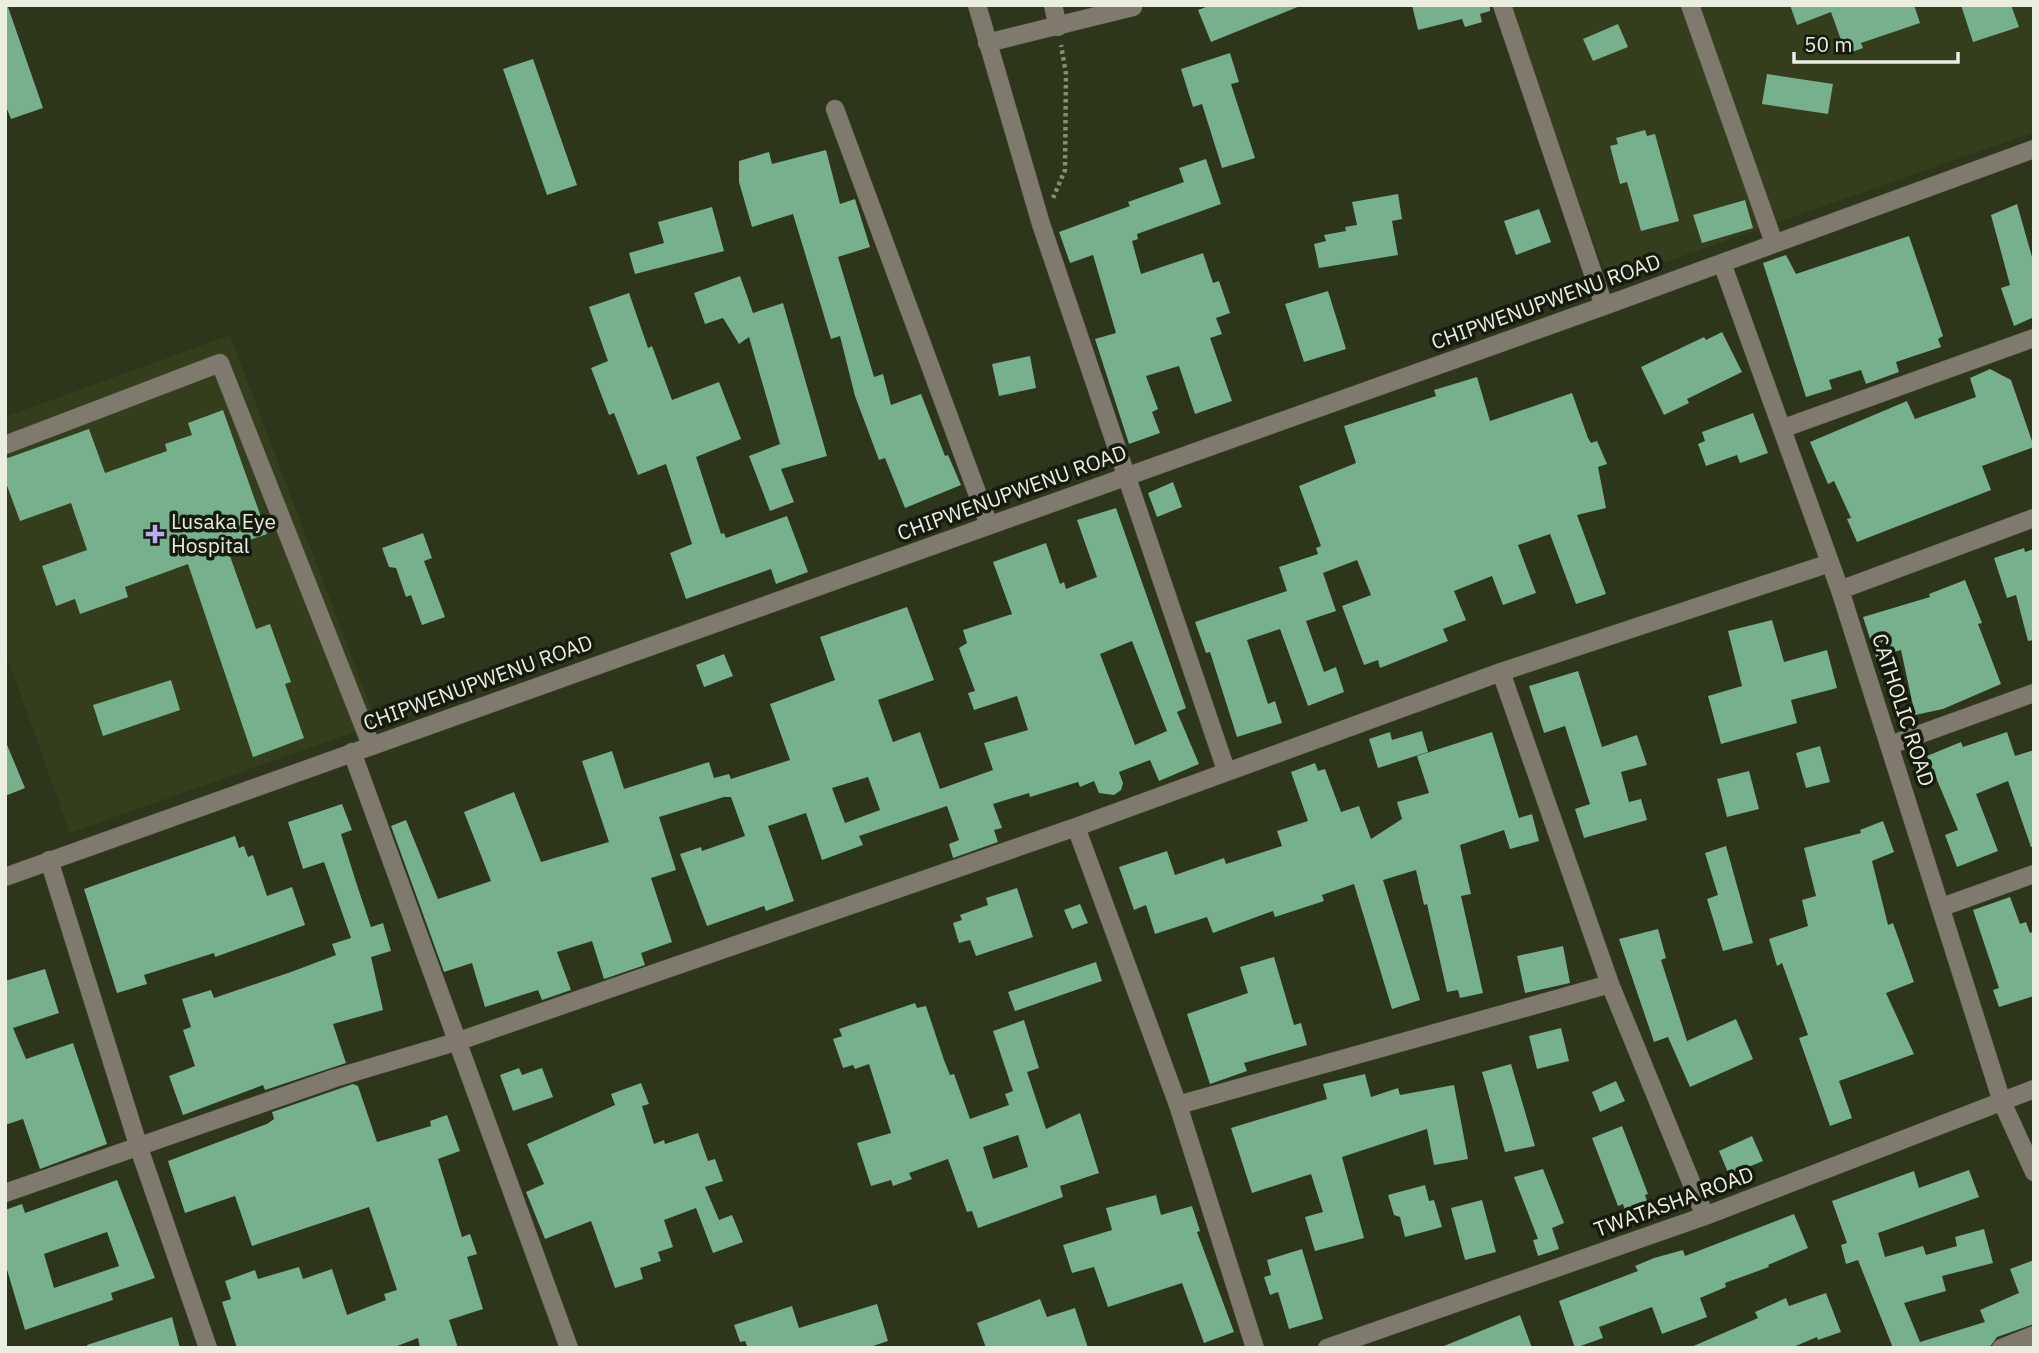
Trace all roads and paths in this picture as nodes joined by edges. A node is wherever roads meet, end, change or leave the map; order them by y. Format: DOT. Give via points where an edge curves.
graph roads {
  1 [pos="978,5"];
  2 [pos="1053,5"];
  3 [pos="1502,5"];
  4 [pos="1690,5"];
  5 [pos="1133,7"];
  6 [pos="1059,27"];
  7 [pos="987,43"];
  8 [pos="835,109"];
  9 [pos="2034,149"];
  10 [pos="1041,224"];
  11 [pos="1774,243"];
  12 [pos="1722,263"];
  13 [pos="1604,306"];
  14 [pos="2034,338"];
  15 [pos="1784,428"];
  16 [pos="5,445"];
  17 [pos="1127,477"];
  18 [pos="2034,518"];
  19 [pos="989,525"];
  20 [pos="1830,563"];
  21 [pos="1840,590"];
  22 [pos="1501,673"];
  23 [pos="2034,693"];
  24 [pos="371,745"];
  25 [pos="1890,745"];
  26 [pos="352,752"];
  27 [pos="1226,770"];
  28 [pos="1076,827"];
  29 [pos="49,860"];
  30 [pos="2034,874"];
  31 [pos="5,877"];
  32 [pos="1942,907"];
  33 [pos="1610,984"];
  34 [pos="459,1041"];
  35 [pos="2034,1089"];
  36 [pos="2002,1102"];
  37 [pos="1178,1105"];
  38 [pos="139,1148"];
  39 [pos="2034,1172"];
  40 [pos="5,1193"];
  41 [pos="1705,1216"];
  42 [pos="2034,1335"];
  43 [pos="208,1348"];
  44 [pos="569,1348"];
  45 [pos="1255,1348"];
  46 [pos="1327,1348"];
  47 [pos="2001,1348"];
  1 -- 7 [label="street"];
  2 -- 6 [label="street"];
  3 -- 13 [label="street"];
  4 -- 11 [label="street"];
  5 -- 6 [label="street"];
  6 -- 7 [label="street"];
  6 -- 10 [label="path" via="1066,74 1065,170"];
  7 -- 10 [label="street"];
  8 -- 19 [label="street"];
  9 -- 11 [label="street, CHIPWENUPWENU ROAD"];
  10 -- 17 [label="street"];
  11 -- 12 [label="street, CHIPWENUPWENU ROAD"];
  12 -- 13 [label="street, CHIPWENUPWENU ROAD"];
  12 -- 15 [label="street, CATHOLIC ROAD"];
  13 -- 17 [label="street, CHIPWENUPWENU ROAD"];
  14 -- 15 [label="street"];
  15 -- 20 [label="street, CATHOLIC ROAD"];
  16 -- 24 [label="street" via="220,363"];
  17 -- 19 [label="street, CHIPWENUPWENU ROAD"];
  17 -- 27 [label="street"];
  18 -- 21 [label="street"];
  19 -- 24 [label="street, CHIPWENUPWENU ROAD"];
  20 -- 21 [label="street, CATHOLIC ROAD"];
  20 -- 22 [label="street"];
  21 -- 25 [label="street, CATHOLIC ROAD"];
  22 -- 27 [label="street"];
  22 -- 33 [label="street"];
  23 -- 25 [label="street"];
  24 -- 26 [label="street, CHIPWENUPWENU ROAD"];
  25 -- 32 [label="street, CATHOLIC ROAD"];
  26 -- 29 [label="street, CHIPWENUPWENU ROAD"];
  26 -- 34 [label="street"];
  27 -- 28 [label="street"];
  28 -- 34 [label="street"];
  28 -- 37 [label="street"];
  29 -- 31 [label="street, CHIPWENUPWENU ROAD"];
  29 -- 38 [label="street"];
  30 -- 32 [label="street"];
  32 -- 36 [label="street, CATHOLIC ROAD"];
  33 -- 37 [label="street"];
  33 -- 41 [label="street"];
  34 -- 38 [label="street" via="335,1077"];
  34 -- 44 [label="street"];
  35 -- 36 [label="street, TWATASHA ROAD"];
  36 -- 39 [label="street, CATHOLIC ROAD"];
  36 -- 41 [label="street, TWATASHA ROAD"];
  37 -- 45 [label="street"];
  38 -- 40 [label="street"];
  38 -- 43 [label="street"];
  41 -- 46 [label="street, TWATASHA ROAD"];
  42 -- 47 [label="street"];
}
